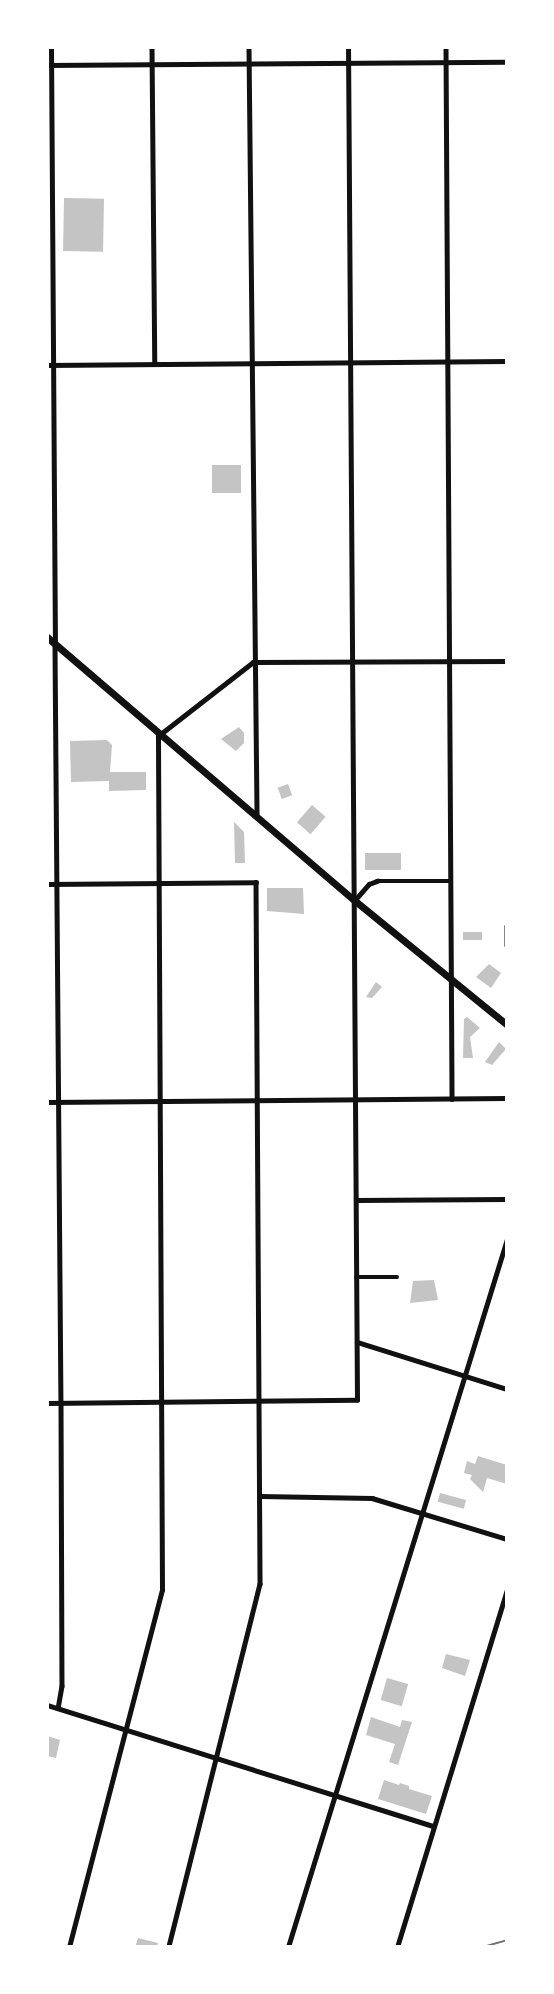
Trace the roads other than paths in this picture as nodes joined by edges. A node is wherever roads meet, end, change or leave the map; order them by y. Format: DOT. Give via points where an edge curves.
graph roads {
  1 [pos="51,47"];
  2 [pos="152,47"];
  3 [pos="249,47"];
  4 [pos="348,47"];
  5 [pos="446,47"];
  6 [pos="507,62"];
  7 [pos="348,63"];
  8 [pos="446,63"];
  9 [pos="249,64"];
  10 [pos="49,65"];
  11 [pos="152,65"];
  12 [pos="507,361"];
  13 [pos="448,362"];
  14 [pos="252,363"];
  15 [pos="349,363"];
  16 [pos="155,364"];
  17 [pos="51,365"];
  18 [pos="47,637"];
  19 [pos="55,643"];
  20 [pos="450,661"];
  21 [pos="507,661"];
  22 [pos="255,662"];
  23 [pos="352,662"];
  24 [pos="160,733"];
  25 [pos="257,816"];
  26 [pos="451,881"];
  27 [pos="157,883"];
  28 [pos="47,884"];
  29 [pos="57,884"];
  30 [pos="354,900"];
  31 [pos="507,926"];
  32 [pos="507,946"];
  33 [pos="452,982"];
  34 [pos="507,1025"];
  35 [pos="507,1098"];
  36 [pos="452,1099"];
  37 [pos="258,1100"];
  38 [pos="355,1100"];
  39 [pos="159,1101"];
  40 [pos="47,1102"];
  41 [pos="58,1102"];
  42 [pos="507,1199"];
  43 [pos="356,1200"];
  44 [pos="507,1238"];
  45 [pos="356,1277"];
  46 [pos="397,1277"];
  47 [pos="357,1342"];
  48 [pos="464,1375"];
  49 [pos="507,1389"];
  50 [pos="259,1401"];
  51 [pos="161,1402"];
  52 [pos="47,1403"];
  53 [pos="61,1403"];
  54 [pos="260,1496"];
  55 [pos="422,1513"];
  56 [pos="507,1539"];
  57 [pos="507,1590"];
  58 [pos="47,1705"];
  59 [pos="58,1709"];
  60 [pos="127,1730"];
  61 [pos="218,1758"];
  62 [pos="335,1795"];
  63 [pos="435,1826"];
  64 [pos="69,1947"];
  65 [pos="169,1947"];
  66 [pos="288,1947"];
  67 [pos="397,1947"];
  1 -- 10 [label="street"];
  2 -- 11 [label="street"];
  3 -- 9 [label="street"];
  4 -- 7 [label="street"];
  5 -- 8 [label="street"];
  6 -- 8 [label="street"];
  7 -- 8 [label="street"];
  7 -- 9 [label="street"];
  7 -- 15 [label="street"];
  8 -- 13 [label="street"];
  9 -- 11 [label="street"];
  9 -- 14 [label="street"];
  10 -- 11 [label="street"];
  10 -- 17 [label="street"];
  11 -- 16 [label="street"];
  12 -- 13 [label="street"];
  13 -- 15 [label="street"];
  13 -- 20 [label="street"];
  14 -- 15 [label="street"];
  14 -- 16 [label="street"];
  14 -- 22 [label="street"];
  15 -- 23 [label="street"];
  16 -- 17 [label="street"];
  17 -- 19 [label="street"];
  18 -- 19 [label="main road"];
  19 -- 24 [label="main road"];
  19 -- 29 [label="street"];
  20 -- 21 [label="street"];
  20 -- 23 [label="street"];
  20 -- 26 [label="street"];
  22 -- 23 [label="street"];
  22 -- 24 [label="street"];
  22 -- 25 [label="street"];
  23 -- 30 [label="street"];
  24 -- 25 [label="main road"];
  24 -- 27 [label="street" via="156,746"];
  25 -- 30 [label="main road"];
  26 -- 30 [label="street" via="377,881"];
  26 -- 33 [label="street"];
  27 -- 29 [label="street"];
  27 -- 37 [label="street" via="256,882"];
  27 -- 39 [label="street"];
  28 -- 29 [label="street"];
  29 -- 41 [label="street"];
  30 -- 33 [label="main road"];
  30 -- 38 [label="street"];
  31 -- 32 [label="street"];
  33 -- 34 [label="main road"];
  33 -- 36 [label="street"];
  35 -- 36 [label="street"];
  36 -- 38 [label="street"];
  37 -- 38 [label="street"];
  37 -- 39 [label="street"];
  37 -- 50 [label="street"];
  38 -- 43 [label="street"];
  39 -- 41 [label="street"];
  39 -- 51 [label="street"];
  40 -- 41 [label="street"];
  41 -- 53 [label="street"];
  42 -- 43 [label="street"];
  43 -- 45 [label="street"];
  44 -- 48 [label="street"];
  45 -- 46 [label="street"];
  45 -- 47 [label="street"];
  47 -- 48 [label="street"];
  47 -- 50 [label="street" via="357,1400"];
  48 -- 49 [label="street"];
  48 -- 55 [label="street"];
  50 -- 51 [label="street"];
  50 -- 54 [label="street"];
  51 -- 53 [label="street"];
  51 -- 60 [label="street" via="162,1590"];
  52 -- 53 [label="street"];
  53 -- 59 [label="street" via="62,1686"];
  54 -- 55 [label="street" via="367,1498"];
  54 -- 61 [label="street" via="260,1580"];
  55 -- 56 [label="street"];
  55 -- 62 [label="street"];
  57 -- 63 [label="street"];
  58 -- 59 [label="street"];
  59 -- 60 [label="street"];
  60 -- 61 [label="street"];
  60 -- 64 [label="street"];
  61 -- 62 [label="street"];
  61 -- 65 [label="street"];
  62 -- 63 [label="street"];
  62 -- 66 [label="street"];
  63 -- 67 [label="street"];
}
